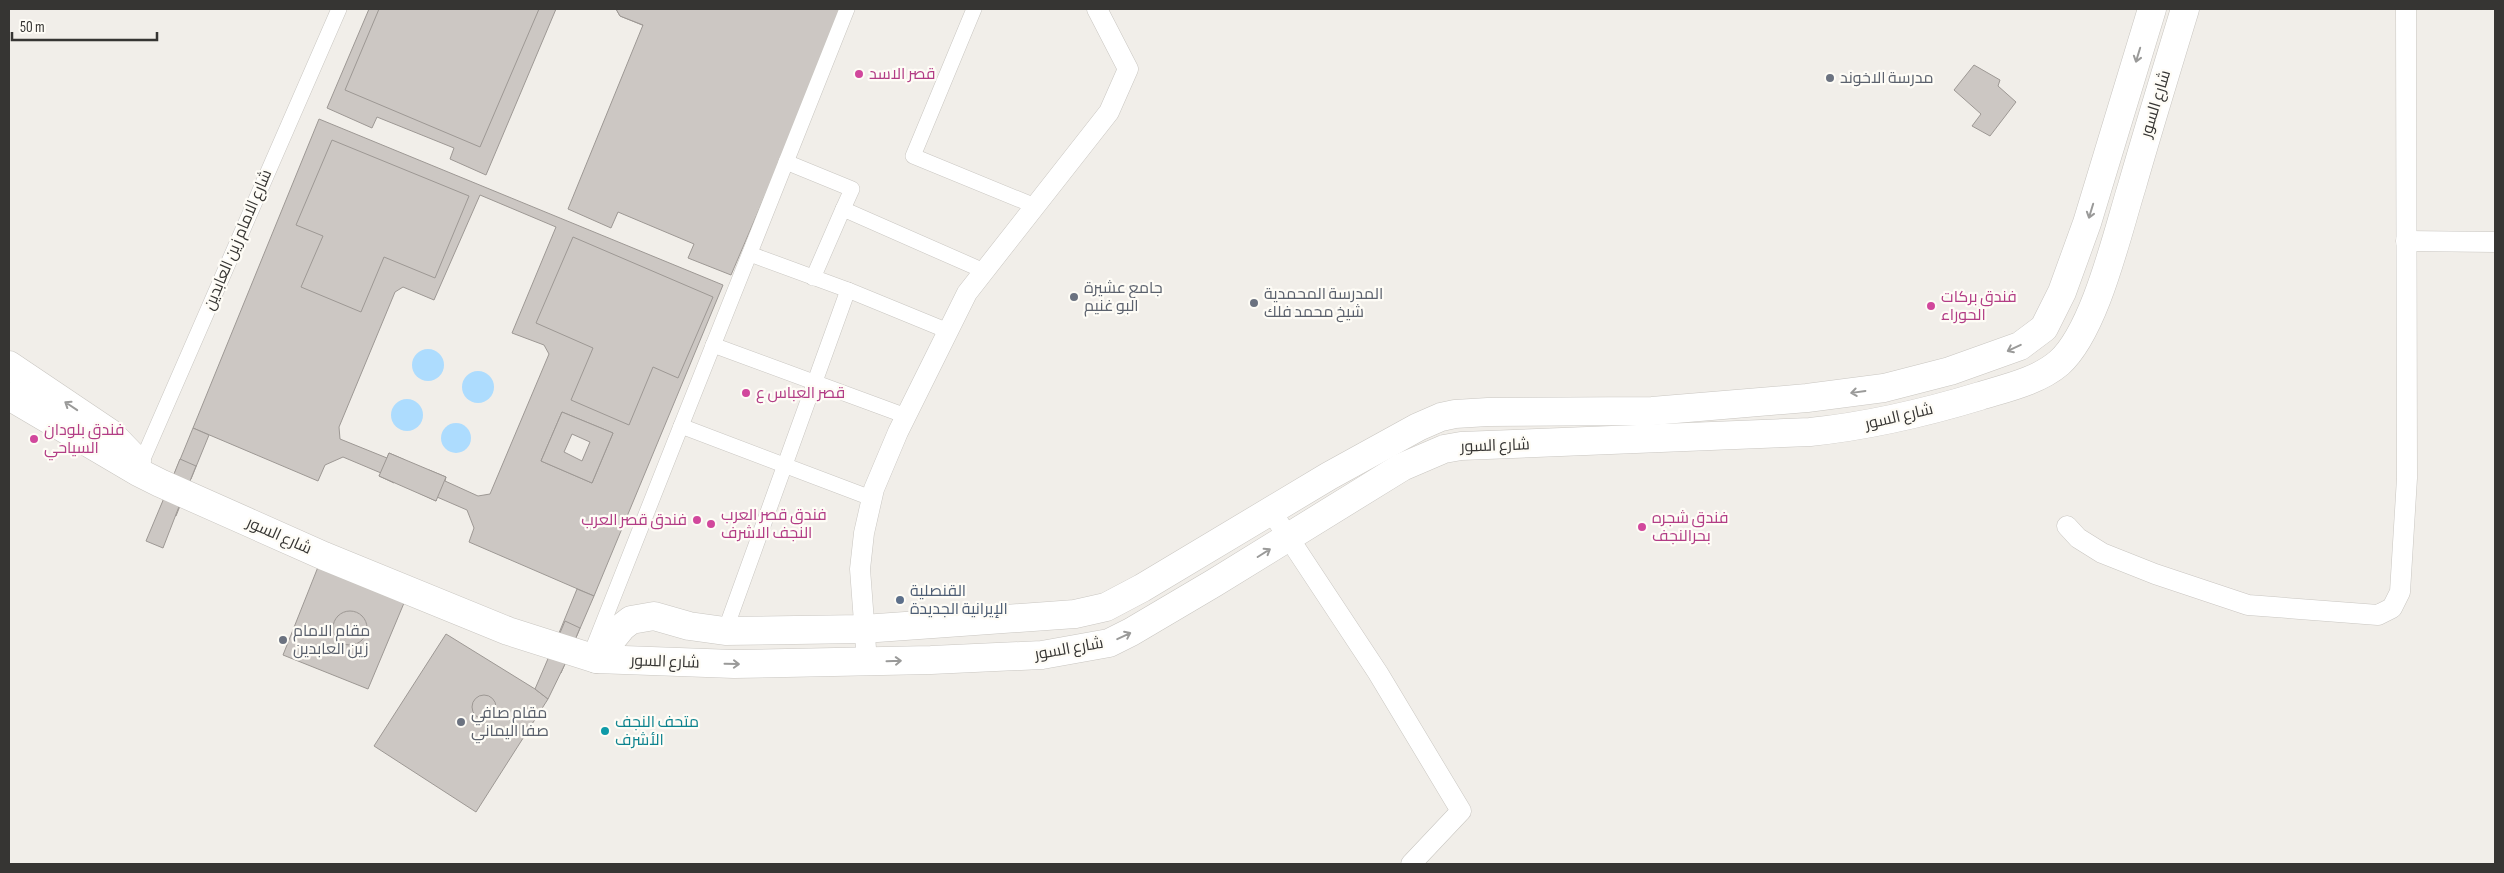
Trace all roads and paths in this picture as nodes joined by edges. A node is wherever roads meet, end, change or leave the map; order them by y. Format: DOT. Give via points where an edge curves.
graph roads {
  1 [pos="339,9"];
  2 [pos="847,9"];
  3 [pos="974,9"];
  4 [pos="1097,9"];
  5 [pos="2152,9"];
  6 [pos="2185,9"];
  7 [pos="2406,9"];
  8 [pos="786,162"];
  9 [pos="1035,206"];
  10 [pos="843,210"];
  11 [pos="2406,241"];
  12 [pos="2495,242"];
  13 [pos="750,254"];
  14 [pos="984,271"];
  15 [pos="813,278"];
  16 [pos="848,290"];
  17 [pos="948,331"];
  18 [pos="713,345"];
  19 [pos="9,366"];
  20 [pos="815,382"];
  21 [pos="9,396"];
  22 [pos="906,416"];
  23 [pos="681,426"];
  24 [pos="785,465"];
  25 [pos="146,473"];
  26 [pos="871,498"];
  27 [pos="1271,511"];
  28 [pos="2067,526"];
  29 [pos="1288,538"];
  30 [pos="863,629"];
  31 [pos="725,631"];
  32 [pos="593,658"];
  33 [pos="867,662"];
  34 [pos="1411,864"];
  1 -- 25 [label="street, شارع الامام زين العابدين"];
  2 -- 8 [label="street"];
  3 -- 9 [label="street" via="912,156"];
  4 -- 9 [label="street" via="1128,69 1109,112"];
  5 -- 27 [label="main road, شارع السور, one-way" via="2088,223 2062,292 2044,328 2020,346 1950,371 1884,388 1807,398 1652,411 1455,414 1418,427"];
  6 -- 29 [label="main road, شارع السور" via="2107,270 2084,331 2072,350 2051,368 2009,388 1887,421 1847,428 1444,449 1377,482"];
  7 -- 11 [label="street"];
  8 -- 10 [label="street" via="852,189"];
  8 -- 13 [label="street"];
  9 -- 14 [label="street"];
  10 -- 14 [label="street"];
  10 -- 15 [label="street"];
  11 -- 12 [label="street"];
  11 -- 28 [label="street" via="2406,478 2400,592 2392,608 2378,614 2248,605 2102,553 2078,538"];
  13 -- 15 [label="street"];
  13 -- 18 [label="street"];
  14 -- 17 [label="street" via="967,293"];
  15 -- 16 [label="street"];
  16 -- 17 [label="street"];
  16 -- 20 [label="street"];
  17 -- 22 [label="street"];
  18 -- 20 [label="street"];
  18 -- 23 [label="street"];
  25 -- 19 [label="main road, شارع السور, one-way" via="110,434"];
  20 -- 22 [label="street"];
  20 -- 24 [label="street"];
  21 -- 25 [label="main road, شارع السور"];
  22 -- 26 [label="street"];
  23 -- 24 [label="street"];
  23 -- 32 [label="street"];
  24 -- 26 [label="street"];
  24 -- 31 [label="street"];
  25 -- 32 [label="main road, شارع السور" via="324,556 508,631"];
  26 -- 30 [label="street" via="860,569"];
  27 -- 29 [label="street"];
  27 -- 30 [label="main road, شارع السور" via="1106,607 1075,614"];
  33 -- 29 [label="main road, شارع السور, one-way" via="1042,655 1108,643"];
  29 -- 34 [label="street" via="1378,672 1461,811"];
  30 -- 31 [label="main road, شارع السور"];
  30 -- 33 [label="street"];
  31 -- 32 [label="main road, شارع السور" via="689,626 654,616 643,617 622,627"];
  32 -- 33 [label="main road, شارع السور, one-way" via="734,664"];
}
